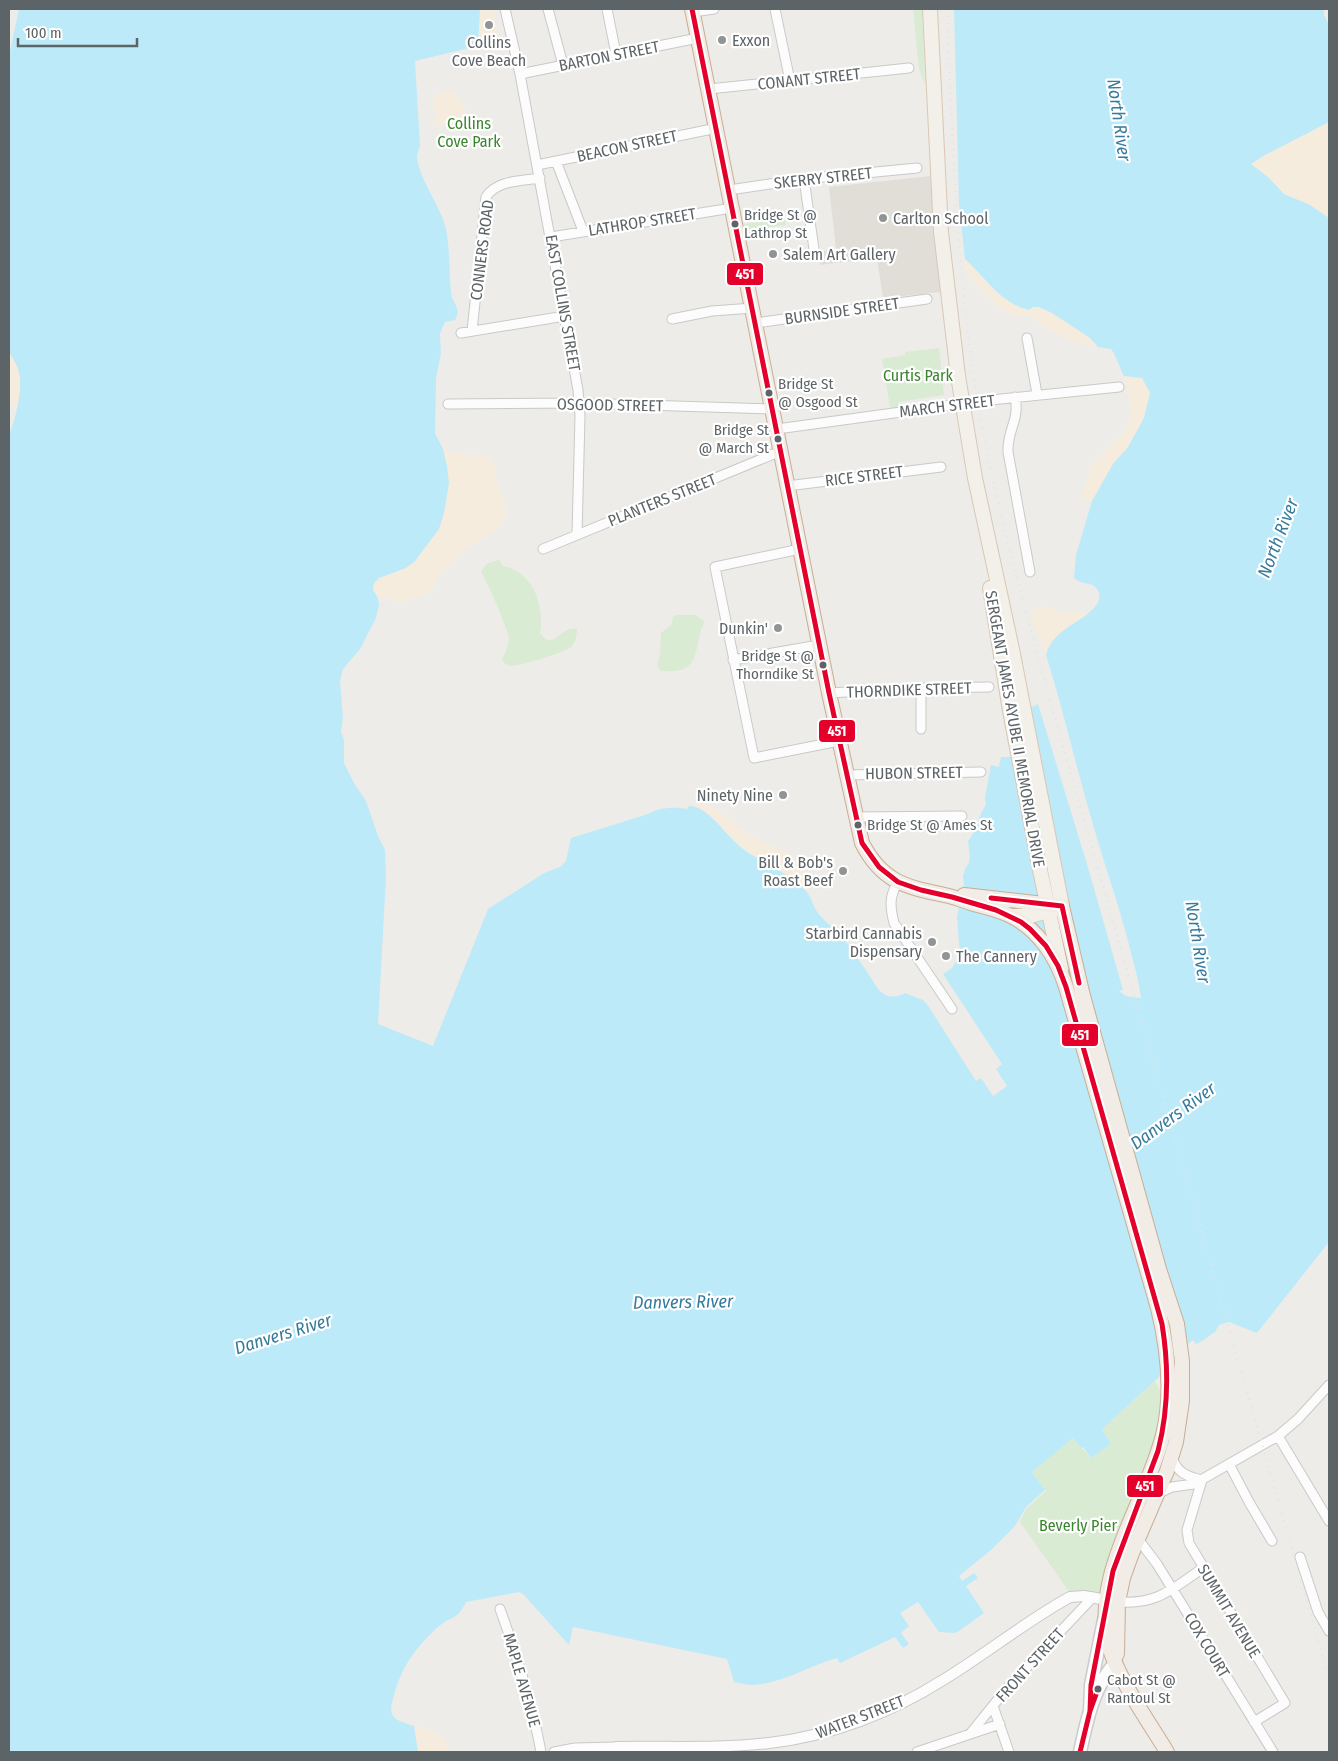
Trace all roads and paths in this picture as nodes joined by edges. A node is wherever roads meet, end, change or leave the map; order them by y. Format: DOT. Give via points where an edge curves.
graph roads {
  1 [pos="505,9"];
  2 [pos="548,9"];
  3 [pos="606,9"];
  4 [pos="714,9"];
  5 [pos="775,9"];
  6 [pos="930,9"];
  7 [pos="693,11"];
  8 [pos="698,38"];
  9 [pos="616,54"];
  10 [pos="563,65"];
  11 [pos="909,68"];
  12 [pos="520,74"];
  13 [pos="790,80"];
  14 [pos="709,89"];
  15 [pos="717,128"];
  16 [pos="556,161"];
  17 [pos="537,165"];
  18 [pos="918,168"];
  19 [pos="540,178"];
  20 [pos="804,179"];
  21 [pos="729,190"];
  22 [pos="732,208"];
  23 [pos="583,231"];
  24 [pos="551,236"];
  25 [pos="814,249"];
  26 [pos="927,299"];
  27 [pos="753,308"];
  28 [pos="566,316"];
  29 [pos="672,319"];
  30 [pos="756,323"];
  31 [pos="472,331"];
  32 [pos="461,333"];
  33 [pos="1027,338"];
  34 [pos="1118,387"];
  35 [pos="1037,394"];
  36 [pos="1015,397"];
  37 [pos="579,403"];
  38 [pos="448,404"];
  39 [pos="773,409"];
  40 [pos="777,429"];
  41 [pos="781,451"];
  42 [pos="941,467"];
  43 [pos="787,486"];
  44 [pos="577,535"];
  45 [pos="543,549"];
  46 [pos="800,549"];
  47 [pos="1030,572"];
  48 [pos="819,645"];
  49 [pos="733,660"];
  50 [pos="989,687"];
  51 [pos="921,688"];
  52 [pos="829,693"];
  53 [pos="921,729"];
  54 [pos="839,741"];
  55 [pos="981,772"];
  56 [pos="846,775"];
  57 [pos="962,816"];
  58 [pos="855,818"];
  59 [pos="898,882"];
  60 [pos="951,896"];
  61 [pos="1053,908"];
  62 [pos="1012,916"];
  63 [pos="1063,978"];
  64 [pos="952,1009"];
  65 [pos="1142,1229"];
  66 [pos="1329,1385"];
  67 [pos="1278,1436"];
  68 [pos="1172,1457"];
  69 [pos="1229,1464"];
  70 [pos="1202,1480"];
  71 [pos="1157,1494"];
  72 [pos="1329,1521"];
  73 [pos="1138,1539"];
  74 [pos="1272,1541"];
  75 [pos="1300,1557"];
  76 [pos="1203,1568"];
  77 [pos="1172,1589"];
  78 [pos="1106,1603"];
  79 [pos="500,1609"];
  80 [pos="1329,1631"];
  81 [pos="1116,1662"];
  82 [pos="993,1706"];
  83 [pos="1090,1711"];
  84 [pos="1254,1722"];
  85 [pos="1000,1724"];
  86 [pos="970,1734"];
  87 [pos="616,1750"];
  88 [pos="541,1752"];
  89 [pos="554,1752"];
  90 [pos="922,1752"];
  91 [pos="1009,1752"];
  92 [pos="1080,1752"];
  93 [pos="1167,1752"];
  94 [pos="1273,1752"];
  1 -- 12 [label="street, EAST COLLINS STREET"];
  2 -- 10 [label="street"];
  3 -- 9 [label="street"];
  4 -- 7 [label="street"];
  5 -- 13 [label="street"];
  6 -- 61 [label="main road, SERGEANT JAMES AYUBE II MEMORIAL DRIVE" via="945,277 957,367 984,552"];
  7 -- 8 [label="highway"];
  8 -- 9 [label="street, BARTON STREET"];
  8 -- 14 [label="highway"];
  9 -- 10 [label="street, BARTON STREET"];
  10 -- 12 [label="street, BARTON STREET"];
  11 -- 13 [label="street, CONANT STREET"];
  12 -- 17 [label="street, EAST COLLINS STREET"];
  13 -- 14 [label="street, CONANT STREET"];
  14 -- 15 [label="highway"];
  15 -- 16 [label="street, BEACON STREET"];
  15 -- 21 [label="highway"];
  16 -- 17 [label="street, BEACON STREET"];
  16 -- 23 [label="street"];
  17 -- 19 [label="street, EAST COLLINS STREET"];
  18 -- 20 [label="street, SKERRY STREET"];
  19 -- 24 [label="street, EAST COLLINS STREET"];
  19 -- 31 [label="street, CONNERS ROAD" via="506,183 490,191 486,197"];
  20 -- 21 [label="street, SKERRY STREET"];
  20 -- 25 [label="street"];
  21 -- 22 [label="highway"];
  22 -- 23 [label="street, LATHROP STREET"];
  22 -- 27 [label="highway"];
  23 -- 24 [label="street, LATHROP STREET"];
  24 -- 28 [label="street, EAST COLLINS STREET"];
  26 -- 30 [label="street, BURNSIDE STREET"];
  27 -- 29 [label="street" via="712,311"];
  27 -- 30 [label="highway"];
  28 -- 31 [label="street"];
  28 -- 37 [label="street, EAST COLLINS STREET"];
  30 -- 39 [label="highway"];
  31 -- 32 [label="street"];
  33 -- 35 [label="street"];
  34 -- 35 [label="street, MARCH STREET"];
  35 -- 36 [label="street, MARCH STREET"];
  36 -- 40 [label="street, MARCH STREET, bridge"];
  36 -- 47 [label="street" via="1017,415 1008,442"];
  37 -- 38 [label="street, OSGOOD STREET"];
  37 -- 39 [label="street, OSGOOD STREET"];
  37 -- 44 [label="street, EAST COLLINS STREET"];
  39 -- 40 [label="highway"];
  40 -- 41 [label="highway"];
  41 -- 43 [label="highway"];
  41 -- 44 [label="street, PLANTERS STREET"];
  42 -- 43 [label="street, RICE STREET"];
  43 -- 46 [label="highway"];
  44 -- 45 [label="street, PLANTERS STREET"];
  46 -- 48 [label="highway"];
  46 -- 49 [label="street" via="715,567"];
  48 -- 49 [label="street"];
  48 -- 52 [label="highway"];
  49 -- 54 [label="street" via="754,758"];
  50 -- 51 [label="street, THORNDIKE STREET"];
  51 -- 52 [label="street, THORNDIKE STREET"];
  51 -- 53 [label="street"];
  52 -- 54 [label="highway"];
  54 -- 56 [label="highway"];
  55 -- 56 [label="street, HUBON STREET"];
  56 -- 58 [label="highway"];
  57 -- 58 [label="street"];
  58 -- 59 [label="highway" via="867,853"];
  59 -- 60 [label="highway" via="916,890"];
  59 -- 64 [label="street" via="890,906 894,923"];
  60 -- 61 [label="highway" via="976,896"];
  60 -- 62 [label="highway"];
  61 -- 62 [label="main road" via="1031,916"];
  61 -- 63 [label="main road, SERGEANT JAMES AYUBE II MEMORIAL DRIVE"];
  61 -- 65 [label="highway" via="1083,996"];
  62 -- 63 [label="highway" via="1043,942"];
  63 -- 65 [label="highway"];
  65 -- 68 [label="highway" via="1159,1269 1180,1338 1183,1388"];
  65 -- 78 [label="highway" via="1165,1342 1168,1377 1166,1414 1158,1451 1116,1558"];
  66 -- 67 [label="street"];
  67 -- 69 [label="street"];
  67 -- 72 [label="street"];
  68 -- 70 [label="street" via="1178,1471"];
  68 -- 71 [label="highway"];
  69 -- 70 [label="street"];
  69 -- 74 [label="street"];
  70 -- 71 [label="street"];
  70 -- 76 [label="street, SUMMIT AVENUE" via="1187,1533"];
  71 -- 73 [label="highway"];
  73 -- 77 [label="street, COX COURT"];
  73 -- 78 [label="highway"];
  75 -- 80 [label="street" via="1318,1612"];
  76 -- 77 [label="street"];
  76 -- 84 [label="street, SUMMIT AVENUE" via="1285,1703"];
  77 -- 78 [label="street" via="1147,1601"];
  77 -- 84 [label="street, COX COURT"];
  78 -- 81 [label="highway" via="1109,1646"];
  78 -- 82 [label="street, FRONT STREET" via="1008,1687"];
  78 -- 83 [label="main road" via="1091,1685"];
  78 -- 87 [label="street, WATER STREET" via="1070,1597 943,1680 886,1710 843,1727 806,1737 758,1744"];
  79 -- 88 [label="street, MAPLE AVENUE" via="535,1718"];
  81 -- 83 [label="main road" via="1101,1682"];
  81 -- 93 [label="highway"];
  82 -- 85 [label="street"];
  82 -- 86 [label="street, FRONT STREET"];
  83 -- 92 [label="main road"];
  84 -- 94 [label="street, COX COURT"];
  85 -- 86 [label="street, FRONT STREET"];
  85 -- 91 [label="street"];
  86 -- 90 [label="street, FRONT STREET"];
  87 -- 89 [label="street, WATER STREET" via="575,1748"];
}
